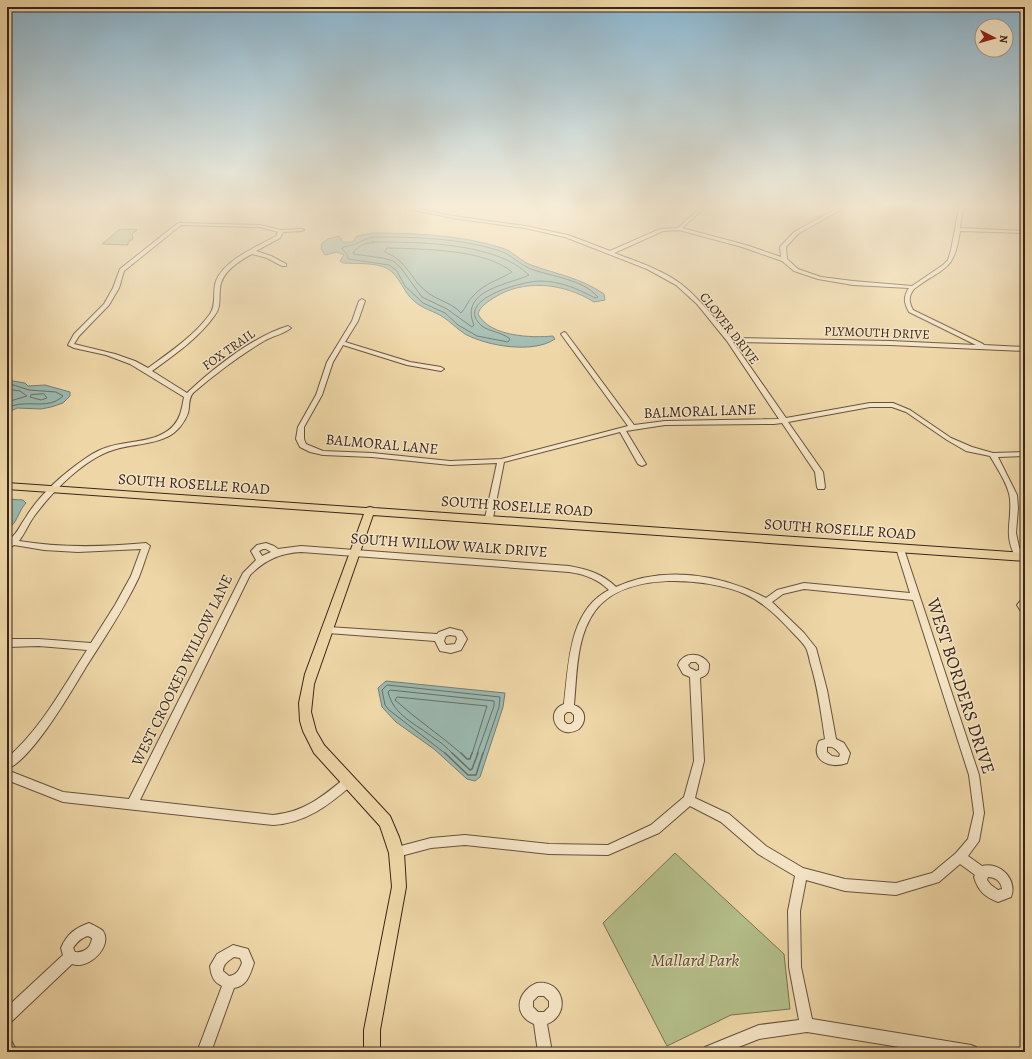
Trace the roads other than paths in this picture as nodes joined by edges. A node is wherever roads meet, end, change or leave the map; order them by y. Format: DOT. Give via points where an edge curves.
graph roads {
  1 [pos="138,257"];
  2 [pos="243,257"];
  3 [pos="270,257"];
  4 [pos="625,257"];
  5 [pos="776,257"];
  6 [pos="951,257"];
  7 [pos="784,260"];
  8 [pos="284,265"];
  9 [pos="911,287"];
  10 [pos="362,301"];
  11 [pos="288,328"];
  12 [pos="564,334"];
  13 [pos="729,340"];
  14 [pos="342,343"];
  15 [pos="985,347"];
  16 [pos="1025,349"];
  17 [pos="441,369"];
  18 [pos="148,371"];
  19 [pos="187,396"];
  20 [pos="785,420"];
  21 [pos="632,427"];
  22 [pos="622,430"];
  23 [pos="1025,454"];
  24 [pos="993,455"];
  25 [pos="501,461"];
  26 [pos="642,464"];
  27 [pos="7,486"];
  28 [pos="821,487"];
  29 [pos="55,490"];
  30 [pos="370,510"];
  31 [pos="489,518"];
  32 [pos="9,544"];
  33 [pos="900,548"];
  34 [pos="356,552"];
  35 [pos="1022,557"];
  36 [pos="263,558"];
  37 [pos="614,590"];
  38 [pos="914,597"];
  39 [pos="1025,601"];
  40 [pos="766,602"];
  41 [pos="1025,611"];
  42 [pos="328,630"];
  43 [pos="439,638"];
  44 [pos="7,643"];
  45 [pos="92,647"];
  46 [pos="694,675"];
  47 [pos="569,708"];
  48 [pos="831,742"];
  49 [pos="7,764"];
  50 [pos="7,775"];
  51 [pos="349,781"];
  52 [pos="689,800"];
  53 [pos="133,803"];
  54 [pos="397,852"];
  55 [pos="960,857"];
  56 [pos="801,873"];
  57 [pos="982,873"];
  58 [pos="70,957"];
  59 [pos="229,983"];
  60 [pos="7,1016"];
  61 [pos="540,1020"];
  62 [pos="807,1025"];
  63 [pos="7,1047"];
  64 [pos="10,1052"];
  65 [pos="204,1052"];
  66 [pos="372,1052"];
  67 [pos="545,1052"];
  68 [pos="710,1052"];
  69 [pos="972,1052"];
  1 -- 18 [label="street" via="122,270 116,288 106,305 76,335 71,345 113,355"];
  2 -- 18 [label="street" via="224,272 220,279 217,288 218,306 212,316 185,344"];
  3 -- 8 [label="street"];
  4 -- 13 [label="street, CLOVER DRIVE" via="678,284 699,303"];
  5 -- 7 [label="street"];
  6 -- 9 [label="street" via="935,274"];
  7 -- 9 [label="street" via="796,270 820,278"];
  9 -- 15 [label="street" via="906,304 911,311"];
  10 -- 14 [label="street" via="355,321"];
  11 -- 19 [label="street, FOX TRAIL" via="277,331 252,347 214,373"];
  12 -- 21 [label="street"];
  13 -- 15 [label="street, PLYMOUTH DRIVE"];
  13 -- 20 [label="street, CLOVER DRIVE"];
  14 -- 17 [label="street" via="409,364"];
  14 -- 25 [label="street, BALMORAL LANE" via="330,362 319,395 301,427 300,439 303,445 323,453 372,455 433,462"];
  15 -- 16 [label="street, PLYMOUTH DRIVE"];
  18 -- 19 [label="street"];
  19 -- 29 [label="street" via="182,422 171,433 154,440 98,454 75,469"];
  20 -- 21 [label="street, BALMORAL LANE" via="665,422"];
  20 -- 24 [label="street, BALMORAL LANE" via="870,405 893,405 908,411 949,439 970,449"];
  20 -- 28 [label="street, CLOVER DRIVE" via="819,472"];
  21 -- 22 [label="street, BALMORAL LANE"];
  22 -- 25 [label="street, BALMORAL LANE"];
  22 -- 26 [label="street"];
  23 -- 24 [label="street, BALMORAL LANE"];
  24 -- 35 [label="street" via="1015,498 1012,542"];
  25 -- 31 [label="street"];
  27 -- 29 [label="main road, SOUTH ROSELLE ROAD"];
  29 -- 30 [label="main road, SOUTH ROSELLE ROAD"];
  29 -- 32 [label="street" via="33,511"];
  30 -- 31 [label="main road, SOUTH ROSELLE ROAD"];
  30 -- 34 [label="main road"];
  31 -- 33 [label="main road, SOUTH ROSELLE ROAD"];
  32 -- 45 [label="street" via="76,549 146,546 135,576 119,607"];
  33 -- 35 [label="main road, SOUTH ROSELLE ROAD"];
  33 -- 38 [label="street, WEST BORDERS DRIVE"];
  34 -- 36 [label="street, SOUTH WILLOW WALK DRIVE" via="301,549 276,552"];
  34 -- 37 [label="street, SOUTH WILLOW WALK DRIVE" via="576,570 602,579"];
  34 -- 42 [label="main road"];
  36 -- 53 [label="street, WEST CROOKED WILLOW LANE" via="247,572"];
  37 -- 40 [label="street" via="649,579 687,576 731,586"];
  37 -- 47 [label="street" via="593,607 578,633"];
  38 -- 40 [label="street" via="804,586 780,592"];
  38 -- 55 [label="street, WEST BORDERS DRIVE" via="974,775 978,813 973,841"];
  39 -- 41 [label="street" via="1022,605"];
  40 -- 48 [label="street" via="810,646 821,681"];
  42 -- 43 [label="street"];
  42 -- 51 [label="main road" via="305,692 306,716 308,729 319,749"];
  44 -- 45 [label="street" via="51,643"];
  45 -- 49 [label="street" via="49,718 21,752"];
  46 -- 52 [label="street" via="699,760"];
  50 -- 53 [label="street" via="63,797"];
  51 -- 53 [label="street" via="312,810 284,820"];
  51 -- 54 [label="main road" via="385,822"];
  52 -- 54 [label="street" via="655,829 608,850 549,849 464,840 431,843"];
  52 -- 56 [label="street, WEST BORDERS DRIVE" via="725,818 762,850"];
  54 -- 66 [label="main road" via="400,867 399,887 372,1030"];
  55 -- 56 [label="street, WEST BORDERS DRIVE" via="935,878 896,889 845,885"];
  55 -- 57 [label="street"];
  56 -- 62 [label="street" via="794,911 795,967"];
  58 -- 60 [label="street"];
  59 -- 65 [label="street"];
  61 -- 67 [label="street"];
  62 -- 68 [label="street" via="759,1032"];
  62 -- 69 [label="street"];
  63 -- 64 [label="street"];
}
